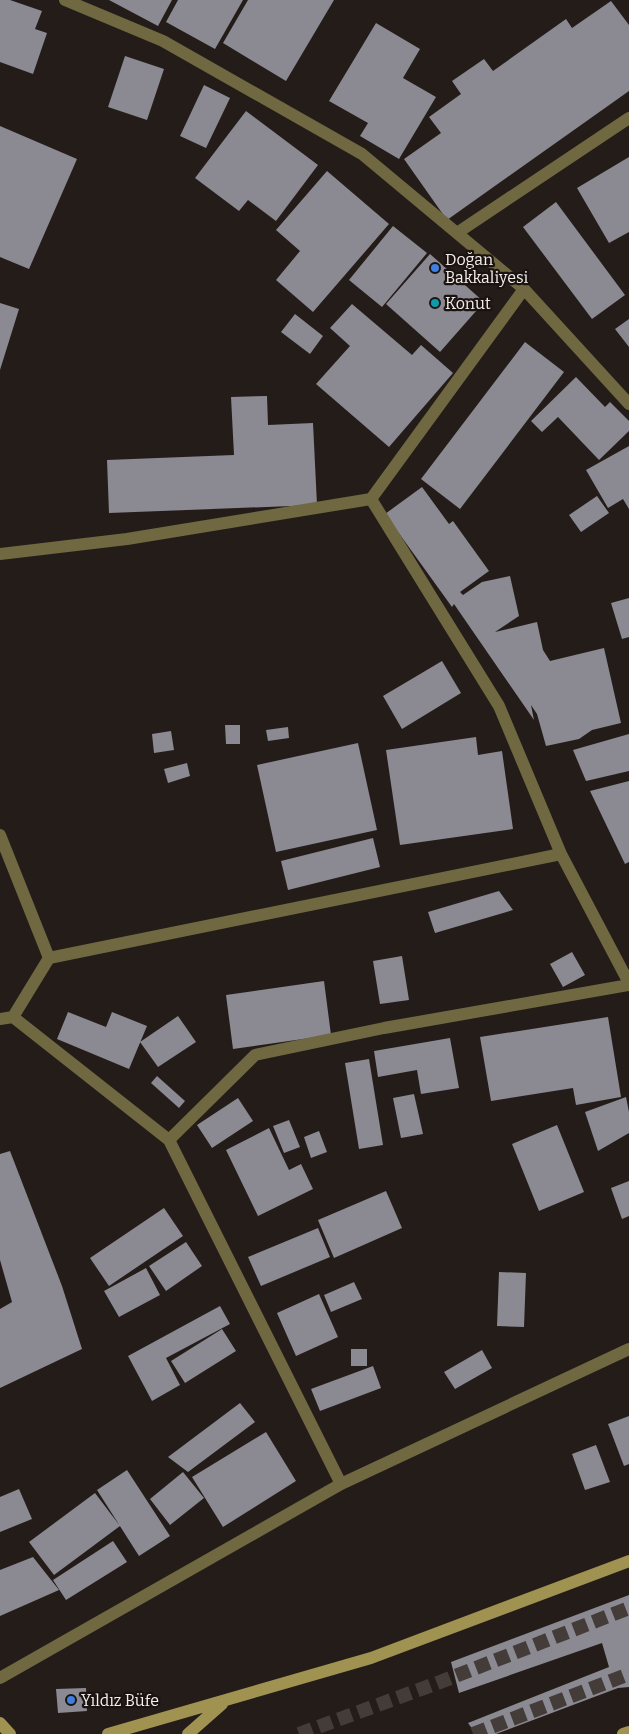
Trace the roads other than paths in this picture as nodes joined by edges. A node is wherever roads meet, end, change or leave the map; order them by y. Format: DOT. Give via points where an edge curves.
graph roads {
  1 [pos="65,0"];
  2 [pos="629,118"];
  3 [pos="457,233"];
  4 [pos="524,289"];
  5 [pos="629,404"];
  6 [pos="371,498"];
  7 [pos="0,554"];
  8 [pos="0,836"];
  9 [pos="561,854"];
  10 [pos="49,958"];
  11 [pos="629,984"];
  12 [pos="13,1017"];
  13 [pos="0,1019"];
  14 [pos="169,1140"];
  15 [pos="629,1349"];
  16 [pos="341,1484"];
  17 [pos="629,1562"];
  18 [pos="0,1678"];
  19 [pos="226,1700"];
  20 [pos="0,1723"];
  21 [pos="629,1732"];
  22 [pos="10,1734"];
  23 [pos="108,1734"];
  24 [pos="188,1734"];
  25 [pos="624,1734"];
  1 -- 3 [label="street" via="163,41 362,154"];
  2 -- 3 [label="street"];
  3 -- 4 [label="street"];
  4 -- 5 [label="street"];
  4 -- 6 [label="street"];
  6 -- 7 [label="street" via="127,538"];
  6 -- 9 [label="street" via="499,706"];
  8 -- 10 [label="street"];
  9 -- 10 [label="street"];
  9 -- 11 [label="street"];
  10 -- 12 [label="street"];
  11 -- 14 [label="street" via="255,1054"];
  12 -- 13 [label="street"];
  12 -- 14 [label="street"];
  14 -- 16 [label="street"];
  15 -- 16 [label="street"];
  16 -- 18 [label="street"];
  17 -- 19 [label="main road" via="372,1658"];
  19 -- 23 [label="main road"];
  19 -- 24 [label="main road"];
  20 -- 22 [label="main road"];
  21 -- 25 [label="main road"];
}
